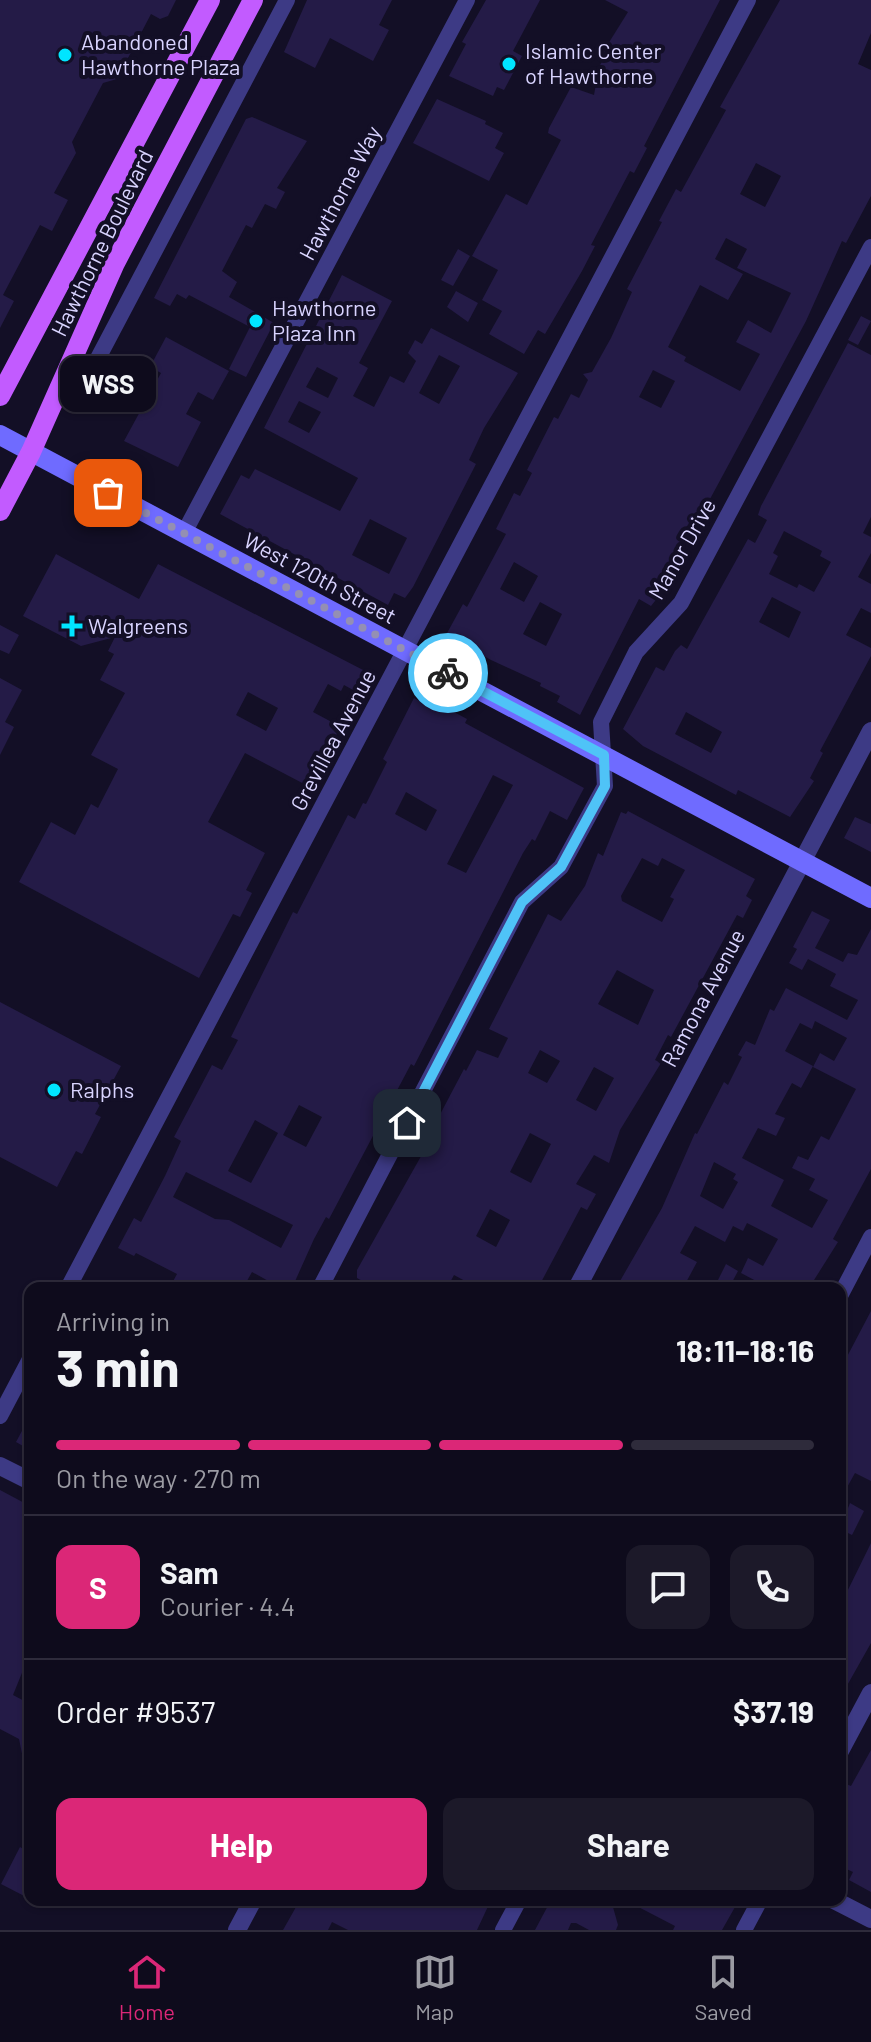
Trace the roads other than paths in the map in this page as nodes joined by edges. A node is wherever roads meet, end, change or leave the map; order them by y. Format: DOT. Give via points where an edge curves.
graph roads {
  1 [pos="210,0"];
  2 [pos="253,0"];
  3 [pos="287,0"];
  4 [pos="467,0"];
  5 [pos="748,0"];
  6 [pos="871,247"];
  7 [pos="58,387"];
  8 [pos="0,396"];
  9 [pos="0,435"];
  10 [pos="31,452"];
  11 [pos="0,511"];
  12 [pos="184,533"];
  13 [pos="405,650"];
  14 [pos="871,731"];
  15 [pos="604,755"];
  16 [pos="802,862"];
  17 [pos="871,898"];
  18 [pos="871,1237"];
  19 [pos="71,1282"];
  20 [pos="323,1282"];
  21 [pos="580,1282"];
  22 [pos="846,1285"];
  23 [pos="24,1370"];
  24 [pos="0,1416"];
  25 [pos="0,1466"];
  26 [pos="24,1478"];
  27 [pos="871,1693"];
  28 [pos="846,1740"];
  29 [pos="250,1906"];
  30 [pos="516,1906"];
  31 [pos="757,1906"];
  32 [pos="846,1906"];
  33 [pos="871,1919"];
  34 [pos="237,1930"];
  35 [pos="503,1930"];
  36 [pos="744,1930"];
  1 -- 8 [label="main road, Hawthorne Boulevard"];
  2 -- 7 [label="main road, Hawthorne Boulevard" via="115,263"];
  3 -- 7 [label="street" via="86,381"];
  4 -- 12 [label="street, Hawthorne Way"];
  5 -- 13 [label="street, Grevillea Avenue"];
  6 -- 15 [label="street, Manor Drive" via="681,603 636,652 601,722"];
  7 -- 10 [label="main road, Hawthorne Boulevard"];
  9 -- 10 [label="main road, West 120th Street"];
  10 -- 11 [label="main road, Hawthorne Boulevard"];
  10 -- 12 [label="main road, West 120th Street"];
  12 -- 13 [label="main road, West 120th Street"];
  13 -- 15 [label="main road, West 120th Street"];
  13 -- 19 [label="street, Grevillea Avenue"];
  14 -- 16 [label="street, Ramona Avenue"];
  15 -- 16 [label="main road, West 120th Street"];
  15 -- 20 [label="street, Manor Drive" via="605,786 561,867 522,902"];
  16 -- 17 [label="main road, West 120th Street"];
  16 -- 21 [label="street, Ramona Avenue"];
  18 -- 22 [label="street"];
  23 -- 24 [label="street"];
  25 -- 26 [label="street"];
  27 -- 28 [label="street"];
  29 -- 34 [label="street"];
  30 -- 35 [label="street"];
  31 -- 36 [label="street"];
  32 -- 33 [label="street"];
}
